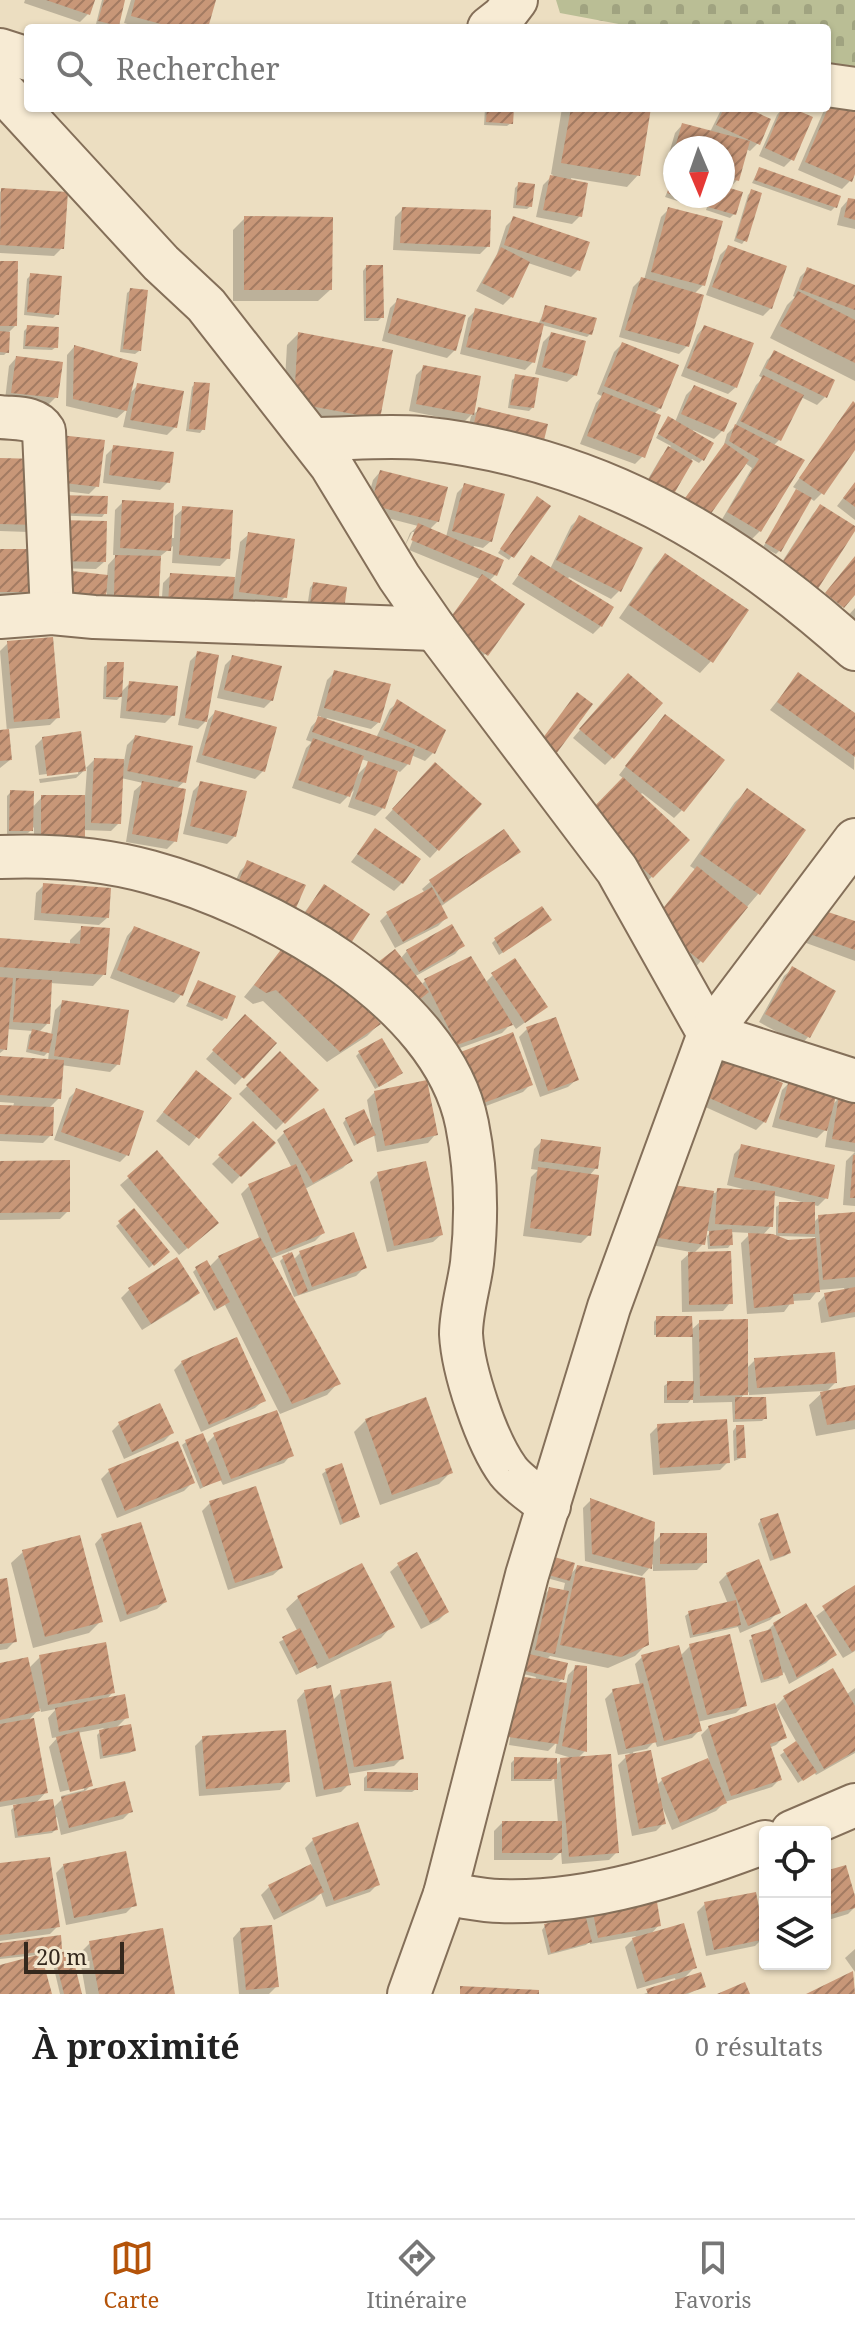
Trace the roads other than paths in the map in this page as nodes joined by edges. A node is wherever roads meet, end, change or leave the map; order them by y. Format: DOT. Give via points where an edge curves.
graph roads {
  1 [pos="516,0"];
  2 [pos="494,24"];
  3 [pos="0,50"];
  4 [pos="24,58"];
  5 [pos="831,86"];
  6 [pos="0,88"];
  7 [pos="855,89"];
  8 [pos="0,417"];
  9 [pos="312,439"];
  10 [pos="52,613"];
  11 [pos="0,617"];
  12 [pos="435,629"];
  13 [pos="855,649"];
  14 [pos="855,840"];
  15 [pos="0,857"];
  16 [pos="709,1034"];
  17 [pos="855,1081"];
  18 [pos="549,1506"];
  19 [pos="855,1805"];
  20 [pos="806,1826"];
  21 [pos="759,1844"];
  22 [pos="445,1894"];
  23 [pos="409,1994"];
  1 -- 2 [label="street"];
  3 -- 4 [label="street"];
  5 -- 7 [label="street"];
  6 -- 9 [label="street" via="206,305"];
  8 -- 10 [label="street" via="32,420 44,431"];
  9 -- 12 [label="street"];
  9 -- 13 [label="street" via="418,438 469,445 558,466 617,487 726,546"];
  10 -- 11 [label="street"];
  10 -- 12 [label="street"];
  12 -- 16 [label="street" via="617,870"];
  14 -- 16 [label="street"];
  15 -- 18 [label="street" via="78,860 148,871 215,894 284,925 348,966 390,1000 432,1049 457,1086 470,1152 475,1228 461,1332 465,1361 475,1398 508,1471"];
  16 -- 17 [label="street"];
  16 -- 18 [label="street" via="609,1307"];
  18 -- 22 [label="street"];
  19 -- 20 [label="street"];
  21 -- 22 [label="street" via="662,1879 553,1900 498,1901"];
  22 -- 23 [label="street"];
}
